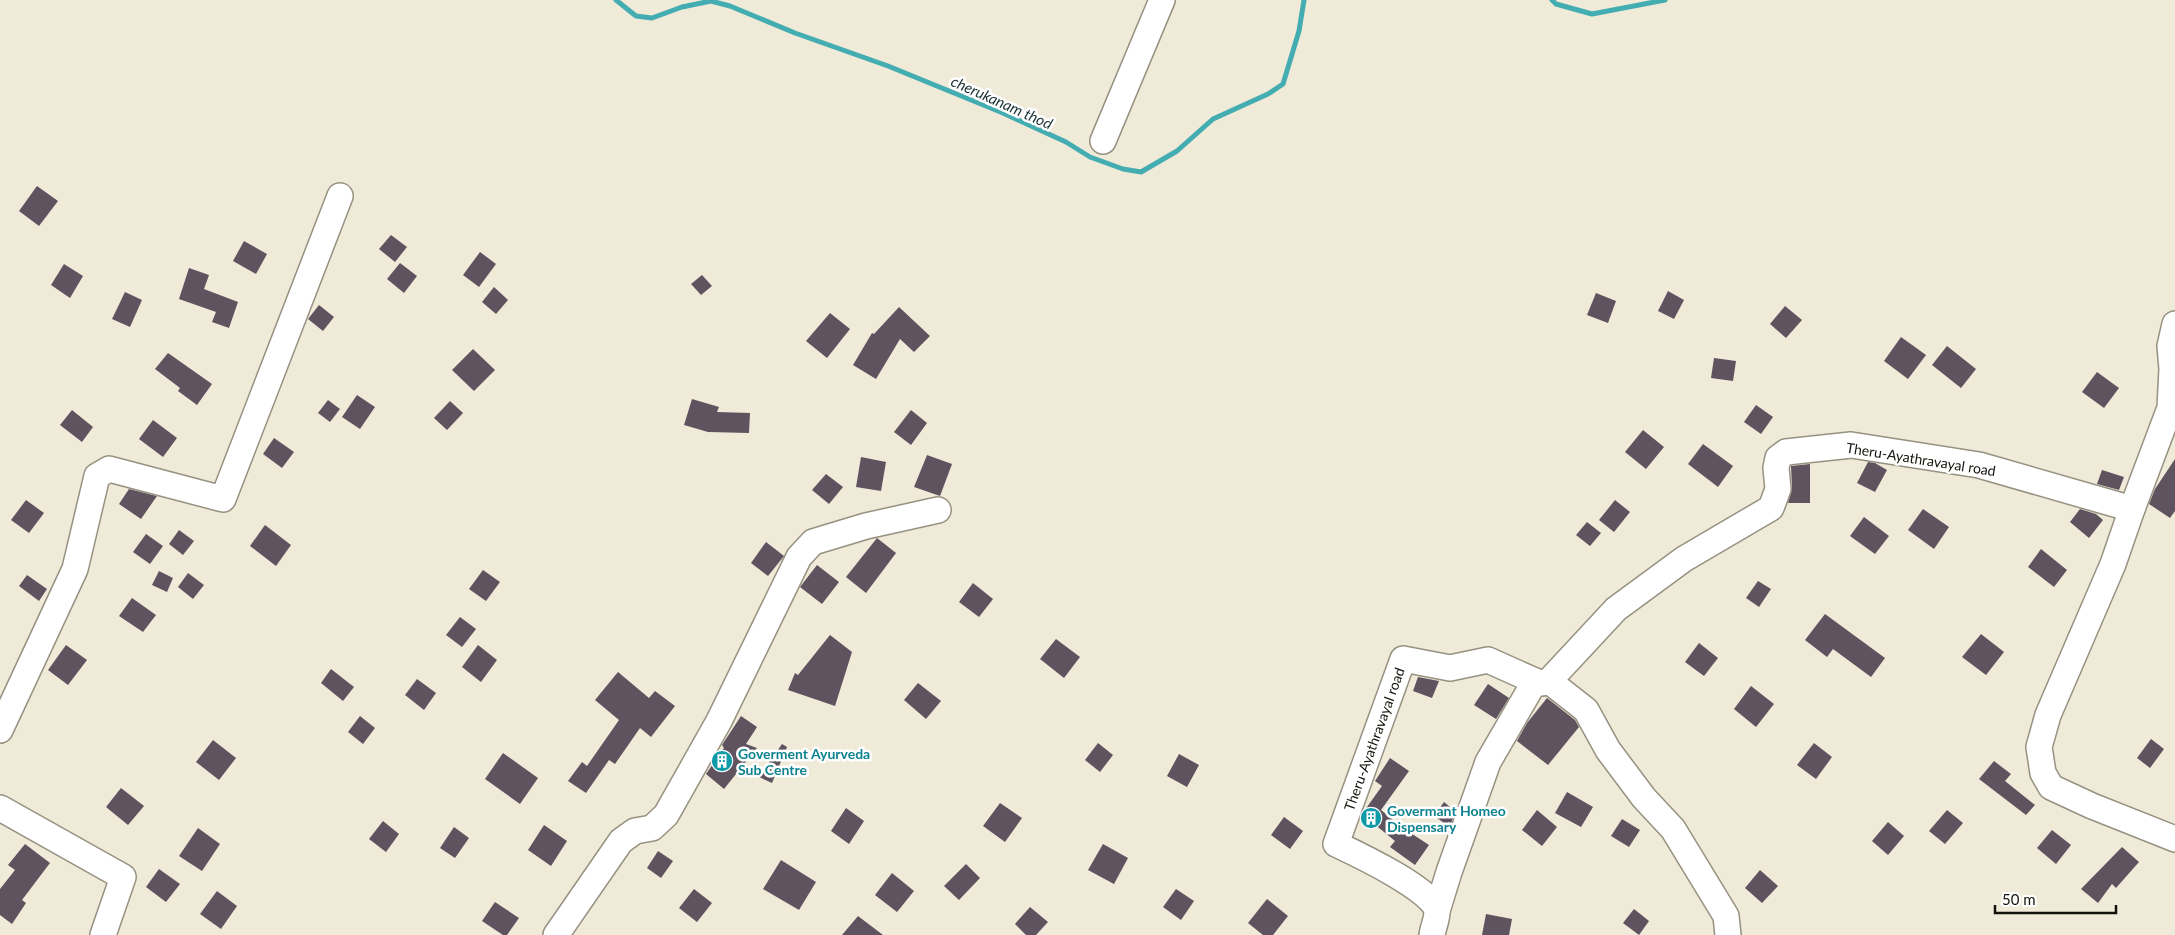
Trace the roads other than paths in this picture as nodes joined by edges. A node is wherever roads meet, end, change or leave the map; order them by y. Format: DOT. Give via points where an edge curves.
graph roads {
  1 [pos="1162,0"];
  2 [pos="1103,140"];
  3 [pos="340,196"];
  4 [pos="2175,324"];
  5 [pos="2173,400"];
  6 [pos="2132,509"];
  7 [pos="938,510"];
  8 [pos="1542,681"];
  9 [pos="0,730"];
  10 [pos="0,808"];
  11 [pos="2175,838"];
  12 [pos="1435,923"];
  13 [pos="103,935"];
  14 [pos="556,935"];
  15 [pos="1728,935"];
  1 -- 2 [label="street"];
  3 -- 9 [label="street" via="223,499 109,469 97,476 75,569"];
  4 -- 5 [label="street" via="2170,346"];
  5 -- 6 [label="street"];
  6 -- 8 [label="street, Theru-Ayathravayal road" via="1979,465 1851,445 1786,452 1778,458 1778,489 1771,508 1684,559 1616,609"];
  6 -- 11 [label="street" via="2113,564 2048,715 2039,747 2043,772 2051,787"];
  7 -- 14 [label="street" via="812,542 799,557 720,721 666,815 652,828 635,831 621,840"];
  8 -- 12 [label="street" via="1488,762 1449,872"];
  8 -- 12 [label="street, Theru-Ayathravayal road" via="1488,660 1450,668 1403,659 1336,844 1423,892 1432,900"];
  8 -- 15 [label="street" via="1586,710 1608,750 1644,798 1673,829 1726,916"];
  10 -- 13 [label="street" via="123,876"];
}
